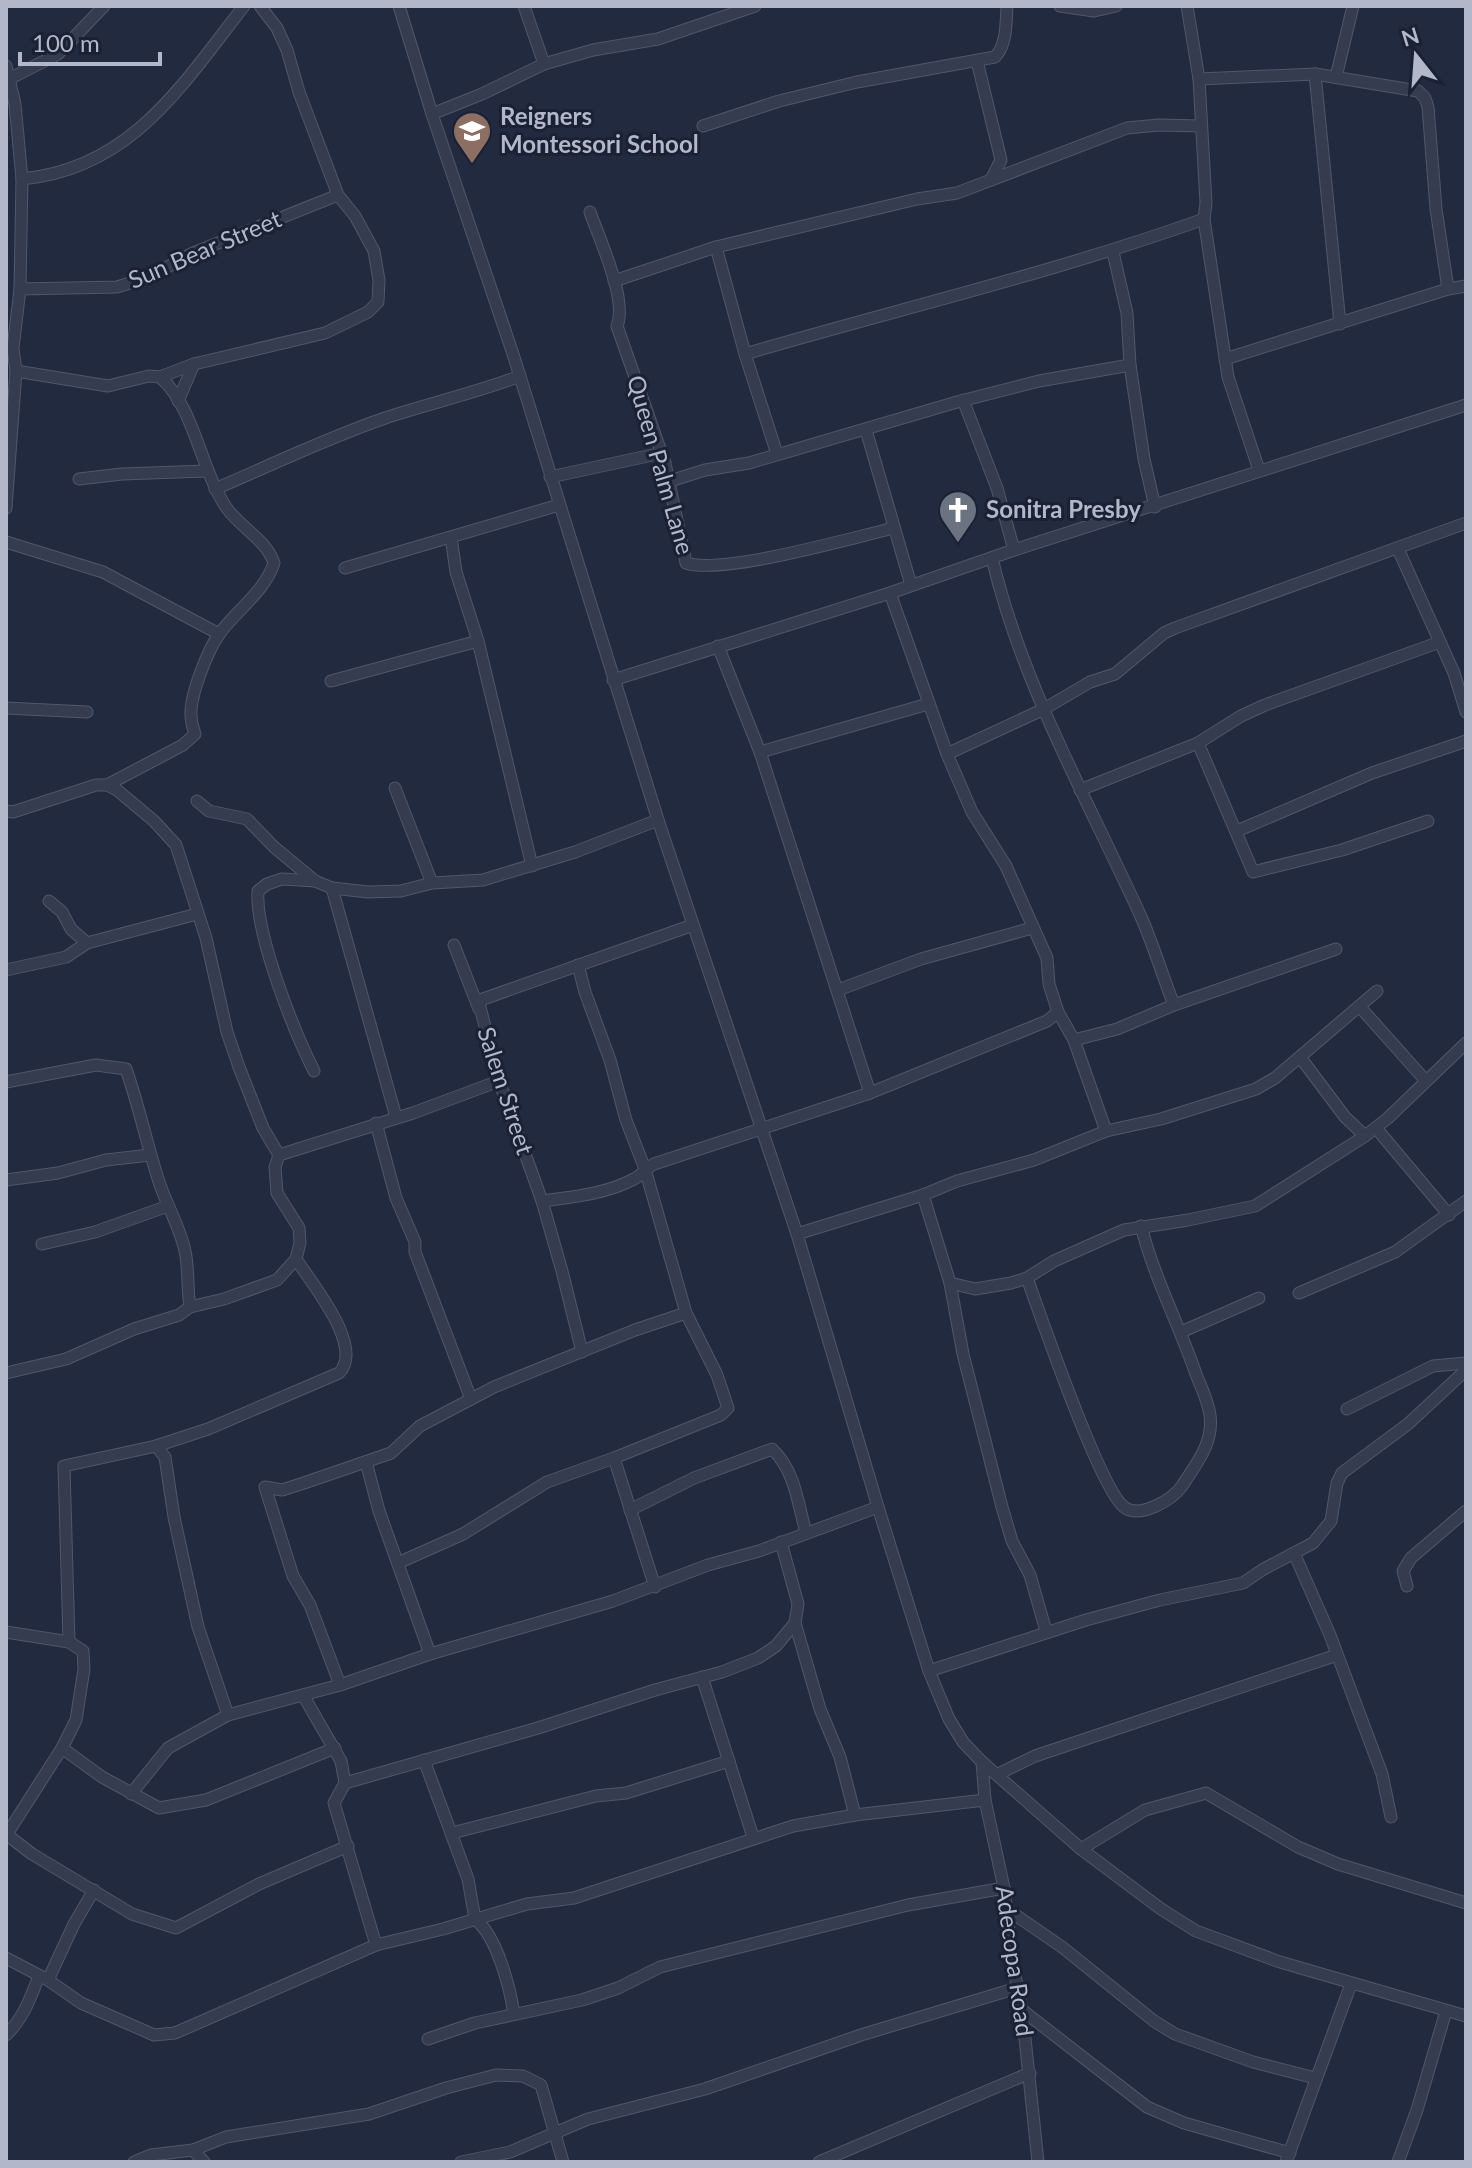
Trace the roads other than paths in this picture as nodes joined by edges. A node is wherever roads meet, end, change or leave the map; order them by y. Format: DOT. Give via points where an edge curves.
graph roads {
  1 [pos="104,6"];
  2 [pos="244,6"];
  3 [pos="260,6"];
  4 [pos="399,6"];
  5 [pos="524,6"];
  6 [pos="755,6"];
  7 [pos="1007,6"];
  8 [pos="1060,6"];
  9 [pos="1187,6"];
  10 [pos="1353,6"];
  11 [pos="1113,7"];
  12 [pos="977,61"];
  13 [pos="544,64"];
  14 [pos="6,66"];
  15 [pos="1315,74"];
  16 [pos="1336,77"];
  17 [pos="9,79"];
  18 [pos="1199,79"];
  19 [pos="432,114"];
  20 [pos="703,126"];
  21 [pos="1201,126"];
  22 [pos="1001,160"];
  23 [pos="1020,169"];
  24 [pos="22,179"];
  25 [pos="991,180"];
  26 [pos="338,195"];
  27 [pos="590,212"];
  28 [pos="1204,219"];
  29 [pos="716,247"];
  30 [pos="1113,252"];
  31 [pos="614,281"];
  32 [pos="1466,286"];
  33 [pos="20,289"];
  34 [pos="1448,289"];
  35 [pos="1340,324"];
  36 [pos="745,354"];
  37 [pos="1225,359"];
  38 [pos="194,364"];
  39 [pos="1130,365"];
  40 [pos="16,371"];
  41 [pos="520,376"];
  42 [pos="160,377"];
  43 [pos="963,400"];
  44 [pos="178,401"];
  45 [pos="1466,405"];
  46 [pos="866,430"];
  47 [pos="662,453"];
  48 [pos="777,454"];
  49 [pos="1259,470"];
  50 [pos="206,471"];
  51 [pos="550,477"];
  52 [pos="79,479"];
  53 [pos="670,481"];
  54 [pos="215,489"];
  55 [pos="7,490"];
  56 [pos="559,505"];
  57 [pos="1155,507"];
  58 [pos="6,508"];
  59 [pos="1466,523"];
  60 [pos="894,528"];
  61 [pos="451,537"];
  62 [pos="6,542"];
  63 [pos="1398,549"];
  64 [pos="1014,550"];
  65 [pos="992,558"];
  66 [pos="345,568"];
  67 [pos="911,585"];
  68 [pos="890,593"];
  69 [pos="219,634"];
  70 [pos="478,641"];
  71 [pos="1440,642"];
  72 [pos="718,646"];
  73 [pos="613,680"];
  74 [pos="331,681"];
  75 [pos="928,704"];
  76 [pos="6,708"];
  77 [pos="1044,709"];
  78 [pos="87,712"];
  79 [pos="1466,712"];
  80 [pos="1466,741"];
  81 [pos="1198,743"];
  82 [pos="760,752"];
  83 [pos="947,754"];
  84 [pos="107,785"];
  85 [pos="395,788"];
  86 [pos="1080,790"];
  87 [pos="197,801"];
  88 [pos="6,811"];
  89 [pos="658,820"];
  90 [pos="1428,821"];
  91 [pos="1237,831"];
  92 [pos="532,866"];
  93 [pos="315,881"];
  94 [pos="432,883"];
  95 [pos="332,888"];
  96 [pos="49,901"];
  97 [pos="197,914"];
  98 [pos="693,925"];
  99 [pos="1032,928"];
  100 [pos="87,943"];
  101 [pos="454,945"];
  102 [pos="1336,949"];
  103 [pos="578,965"];
  104 [pos="6,970"];
  105 [pos="838,990"];
  106 [pos="1377,991"];
  107 [pos="1174,1005"];
  108 [pos="1360,1007"];
  109 [pos="479,1010"];
  110 [pos="1058,1012"];
  111 [pos="1074,1040"];
  112 [pos="1466,1043"];
  113 [pos="1300,1057"];
  114 [pos="314,1071"];
  115 [pos="499,1081"];
  116 [pos="1426,1081"];
  117 [pos="6,1082"];
  118 [pos="870,1093"];
  119 [pos="396,1117"];
  120 [pos="376,1123"];
  121 [pos="1376,1128"];
  122 [pos="762,1129"];
  123 [pos="1106,1131"];
  124 [pos="1365,1136"];
  125 [pos="150,1155"];
  126 [pos="279,1155"];
  127 [pos="645,1169"];
  128 [pos="6,1180"];
  129 [pos="923,1195"];
  130 [pos="542,1201"];
  131 [pos="1466,1201"];
  132 [pos="168,1206"];
  133 [pos="1449,1215"];
  134 [pos="1141,1226"];
  135 [pos="797,1234"];
  136 [pos="42,1244"];
  137 [pos="296,1259"];
  138 [pos="1027,1278"];
  139 [pos="950,1283"];
  140 [pos="1299,1293"];
  141 [pos="1259,1298"];
  142 [pos="190,1307"];
  143 [pos="686,1313"];
  144 [pos="1181,1332"];
  145 [pos="582,1352"];
  146 [pos="1466,1363"];
  147 [pos="1466,1370"];
  148 [pos="6,1373"];
  149 [pos="471,1399"];
  150 [pos="1347,1409"];
  151 [pos="156,1446"];
  152 [pos="614,1458"];
  153 [pos="366,1462"];
  154 [pos="878,1507"];
  155 [pos="630,1510"];
  156 [pos="1466,1511"];
  157 [pos="806,1533"];
  158 [pos="781,1542"];
  159 [pos="1294,1553"];
  160 [pos="398,1563"];
  161 [pos="1407,1586"];
  162 [pos="655,1587"];
  163 [pos="795,1623"];
  164 [pos="1046,1631"];
  165 [pos="6,1632"];
  166 [pos="69,1642"];
  167 [pos="430,1654"];
  168 [pos="1337,1655"];
  169 [pos="929,1671"];
  170 [pos="702,1677"];
  171 [pos="340,1685"];
  172 [pos="303,1695"];
  173 [pos="228,1715"];
  174 [pos="62,1748"];
  175 [pos="335,1748"];
  176 [pos="424,1760"];
  177 [pos="729,1761"];
  178 [pos="982,1762"];
  179 [pos="998,1774"];
  180 [pos="345,1783"];
  181 [pos="131,1794"];
  182 [pos="985,1800"];
  183 [pos="855,1815"];
  184 [pos="1391,1817"];
  185 [pos="452,1833"];
  186 [pos="7,1834"];
  187 [pos="753,1837"];
  188 [pos="348,1846"];
  189 [pos="1081,1849"];
  190 [pos="1004,1888"];
  191 [pos="94,1890"];
  192 [pos="1466,1903"];
  193 [pos="1008,1910"];
  194 [pos="475,1919"];
  195 [pos="376,1945"];
  196 [pos="6,1958"];
  197 [pos="44,1978"];
  198 [pos="1351,1984"];
  199 [pos="1017,1988"];
  200 [pos="1022,2010"];
  201 [pos="1446,2011"];
  202 [pos="514,2014"];
  203 [pos="1466,2016"];
  204 [pos="6,2035"];
  205 [pos="428,2039"];
  206 [pos="1030,2073"];
  207 [pos="1315,2078"];
  208 [pos="556,2134"];
  209 [pos="193,2150"];
  210 [pos="1288,2157"];
  211 [pos="134,2162"];
  212 [pos="204,2162"];
  213 [pos="461,2162"];
  214 [pos="563,2162"];
  215 [pos="819,2162"];
  216 [pos="1038,2162"];
  217 [pos="1398,2162"];
  1 -- 17 [label="street" via="58,54"];
  2 -- 24 [label="street" via="179,89 118,147 68,170"];
  3 -- 26 [label="street" via="287,50"];
  4 -- 19 [label="street"];
  5 -- 13 [label="street"];
  6 -- 13 [label="street" via="658,39"];
  7 -- 12 [label="street" via="1000,53"];
  8 -- 11 [label="street" via="1094,11"];
  9 -- 18 [label="street"];
  10 -- 16 [label="street"];
  12 -- 20 [label="street" via="857,82"];
  12 -- 22 [label="street"];
  13 -- 19 [label="street"];
  14 -- 17 [label="street"];
  15 -- 16 [label="street"];
  15 -- 18 [label="street"];
  15 -- 35 [label="street"];
  16 -- 34 [label="street" via="1407,88 1425,98"];
  17 -- 24 [label="street"];
  18 -- 21 [label="street"];
  19 -- 41 [label="street"];
  21 -- 23 [label="street" via="1127,128"];
  21 -- 28 [label="street"];
  22 -- 23 [label="street"];
  22 -- 25 [label="street"];
  23 -- 25 [label="street"];
  24 -- 33 [label="street"];
  25 -- 29 [label="street" via="957,193"];
  26 -- 33 [label="street, Sun Bear Street" via="117,287"];
  26 -- 38 [label="street" via="374,251 378,302 325,333"];
  27 -- 31 [label="street, Queen Palm Lane"];
  28 -- 30 [label="street"];
  28 -- 37 [label="street"];
  29 -- 31 [label="street"];
  29 -- 36 [label="street"];
  30 -- 36 [label="street"];
  30 -- 39 [label="street" via="1127,313"];
  31 -- 47 [label="street, Queen Palm Lane" via="617,326"];
  32 -- 34 [label="street"];
  33 -- 40 [label="street" via="13,348"];
  34 -- 35 [label="street"];
  35 -- 37 [label="street"];
  36 -- 48 [label="street"];
  37 -- 49 [label="street"];
  38 -- 42 [label="street"];
  38 -- 44 [label="street"];
  39 -- 43 [label="street"];
  39 -- 57 [label="street"];
  40 -- 42 [label="street" via="108,386"];
  40 -- 55 [label="street"];
  41 -- 51 [label="street"];
  41 -- 54 [label="street" via="381,420"];
  42 -- 44 [label="street"];
  43 -- 46 [label="street"];
  43 -- 64 [label="street"];
  44 -- 50 [label="street"];
  45 -- 49 [label="street"];
  46 -- 48 [label="street"];
  46 -- 60 [label="street"];
  47 -- 51 [label="street"];
  47 -- 53 [label="street, Queen Palm Lane"];
  48 -- 53 [label="street"];
  49 -- 57 [label="street"];
  50 -- 52 [label="street"];
  50 -- 54 [label="street"];
  51 -- 56 [label="street"];
  53 -- 60 [label="street, Queen Palm Lane" via="686,563 694,565 780,555"];
  54 -- 69 [label="street" via="274,563 252,598"];
  55 -- 58 [label="street"];
  56 -- 61 [label="street"];
  56 -- 73 [label="street"];
  57 -- 64 [label="street"];
  59 -- 63 [label="street"];
  60 -- 67 [label="street"];
  61 -- 66 [label="street"];
  61 -- 70 [label="street"];
  62 -- 69 [label="street" via="103,572"];
  63 -- 71 [label="street"];
  63 -- 77 [label="street" via="1164,633 1115,674"];
  64 -- 65 [label="street"];
  65 -- 67 [label="street"];
  65 -- 77 [label="street" via="1013,633"];
  67 -- 68 [label="street"];
  68 -- 72 [label="street"];
  68 -- 75 [label="street"];
  69 -- 84 [label="street" via="196,686 191,714 195,734"];
  70 -- 74 [label="street"];
  70 -- 92 [label="street"];
  71 -- 79 [label="street"];
  71 -- 81 [label="street" via="1265,705"];
  72 -- 73 [label="street"];
  72 -- 82 [label="street"];
  73 -- 89 [label="street"];
  75 -- 82 [label="street"];
  75 -- 83 [label="street"];
  76 -- 78 [label="street"];
  77 -- 83 [label="street"];
  77 -- 86 [label="street"];
  80 -- 91 [label="street" via="1372,773"];
  81 -- 86 [label="street"];
  81 -- 91 [label="street"];
  82 -- 105 [label="street"];
  83 -- 99 [label="street"];
  84 -- 88 [label="street"];
  84 -- 97 [label="street" via="171,839"];
  85 -- 94 [label="street"];
  86 -- 107 [label="street" via="1143,922"];
  87 -- 93 [label="street" via="209,811 247,819"];
  89 -- 92 [label="street"];
  89 -- 98 [label="street"];
  90 -- 91 [label="street" via="1253,872"];
  92 -- 94 [label="street" via="483,880"];
  93 -- 95 [label="street"];
  93 -- 114 [label="street" via="282,879 258,891 286,1008"];
  94 -- 95 [label="street" via="401,891"];
  95 -- 119 [label="street"];
  96 -- 100 [label="street"];
  97 -- 100 [label="street"];
  97 -- 126 [label="street" via="227,1032 263,1128"];
  98 -- 103 [label="street, Salem Street"];
  98 -- 122 [label="street"];
  99 -- 105 [label="street" via="921,959"];
  99 -- 110 [label="street" via="1047,958"];
  100 -- 104 [label="street" via="66,957"];
  101 -- 109 [label="street"];
  102 -- 107 [label="street"];
  103 -- 109 [label="street, Salem Street" via="483,999"];
  103 -- 127 [label="street"];
  105 -- 118 [label="street"];
  106 -- 108 [label="street"];
  107 -- 111 [label="street"];
  108 -- 113 [label="street"];
  108 -- 116 [label="street"];
  109 -- 115 [label="street, Salem Street"];
  110 -- 111 [label="street"];
  110 -- 118 [label="street"];
  111 -- 123 [label="street"];
  112 -- 116 [label="street"];
  113 -- 123 [label="street" via="1256,1089"];
  113 -- 124 [label="street"];
  115 -- 119 [label="street"];
  115 -- 130 [label="street, Salem Street"];
  116 -- 121 [label="street"];
  117 -- 125 [label="street" via="96,1065 126,1069"];
  118 -- 122 [label="street"];
  119 -- 120 [label="street"];
  120 -- 126 [label="street"];
  120 -- 149 [label="street" via="396,1198"];
  121 -- 124 [label="street"];
  121 -- 133 [label="street"];
  122 -- 127 [label="street"];
  122 -- 135 [label="street"];
  123 -- 129 [label="street"];
  124 -- 134 [label="street" via="1255,1206"];
  125 -- 128 [label="street"];
  125 -- 132 [label="street"];
  126 -- 137 [label="street" via="277,1193 299,1228"];
  127 -- 130 [label="street" via="606,1189"];
  127 -- 143 [label="street"];
  129 -- 135 [label="street"];
  129 -- 139 [label="street"];
  130 -- 145 [label="street, Salem Street"];
  131 -- 133 [label="street"];
  132 -- 136 [label="street"];
  132 -- 142 [label="street" via="186,1255"];
  133 -- 140 [label="street" via="1395,1252"];
  134 -- 138 [label="street" via="1102,1238"];
  134 -- 144 [label="street"];
  135 -- 154 [label="street"];
  137 -- 142 [label="street" via="277,1280"];
  137 -- 151 [label="street" via="335,1319 347,1351 345,1367 208,1429"];
  138 -- 139 [label="street" via="975,1289"];
  138 -- 144 [label="street" via="1098,1462 1119,1503 1131,1511 1175,1496 1210,1432 1210,1413"];
  139 -- 164 [label="street" via="1002,1507"];
  141 -- 144 [label="street"];
  142 -- 148 [label="street" via="66,1359"];
  143 -- 145 [label="street"];
  143 -- 152 [label="street" via="728,1401 726,1412"];
  145 -- 149 [label="street"];
  146 -- 150 [label="street" via="1433,1366"];
  147 -- 159 [label="street" via="1408,1424 1342,1473 1331,1521 1313,1543"];
  149 -- 153 [label="street" via="420,1426 391,1453"];
  151 -- 166 [label="street" via="64,1466"];
  151 -- 173 [label="street" via="165,1457 198,1627"];
  152 -- 155 [label="street"];
  152 -- 160 [label="street" via="547,1482 463,1534"];
  153 -- 160 [label="street"];
  153 -- 171 [label="street" via="282,1490 265,1487 293,1576 310,1605"];
  154 -- 157 [label="street"];
  154 -- 169 [label="street"];
  155 -- 157 [label="street" via="694,1478 772,1449 791,1476"];
  155 -- 162 [label="street"];
  156 -- 161 [label="street" via="1411,1558 1403,1571"];
  157 -- 158 [label="street"];
  158 -- 162 [label="street"];
  158 -- 163 [label="street" via="798,1604"];
  159 -- 164 [label="street" via="1243,1583"];
  159 -- 168 [label="street"];
  160 -- 167 [label="street"];
  162 -- 167 [label="street"];
  163 -- 170 [label="street" via="758,1658"];
  163 -- 183 [label="street"];
  164 -- 169 [label="street"];
  165 -- 166 [label="street"];
  166 -- 174 [label="street" via="83,1651 84,1669 76,1720"];
  167 -- 171 [label="street"];
  168 -- 179 [label="street" via="1035,1756"];
  168 -- 184 [label="street" via="1382,1774"];
  169 -- 178 [label="street" via="949,1719"];
  170 -- 176 [label="street"];
  170 -- 177 [label="street"];
  171 -- 172 [label="street"];
  172 -- 173 [label="street"];
  172 -- 175 [label="street"];
  173 -- 181 [label="street" via="168,1748"];
  174 -- 181 [label="street"];
  174 -- 186 [label="street"];
  175 -- 180 [label="street"];
  175 -- 181 [label="street" via="185,1805 159,1808"];
  176 -- 180 [label="street"];
  176 -- 185 [label="street"];
  177 -- 185 [label="street" via="626,1793"];
  177 -- 187 [label="street"];
  178 -- 179 [label="street"];
  178 -- 182 [label="street, Adecopa Road"];
  179 -- 189 [label="street"];
  180 -- 188 [label="street" via="334,1803"];
  182 -- 183 [label="street"];
  182 -- 190 [label="street, Adecopa Road"];
  183 -- 187 [label="street"];
  185 -- 194 [label="street"];
  186 -- 191 [label="street"];
  187 -- 194 [label="street" via="574,1898"];
  188 -- 191 [label="street" via="176,1928 132,1914"];
  188 -- 195 [label="street"];
  189 -- 192 [label="street" via="1145,1810 1206,1793 1338,1864"];
  189 -- 198 [label="street" via="1196,1931"];
  190 -- 193 [label="street, Adecopa Road"];
  190 -- 202 [label="street" via="908,1905 660,1967 582,2000"];
  191 -- 197 [label="street"];
  193 -- 199 [label="street, Adecopa Road"];
  193 -- 207 [label="street" via="1175,2034"];
  194 -- 195 [label="street"];
  194 -- 202 [label="street" via="503,1968"];
  195 -- 197 [label="street" via="175,2033 154,2035 81,2003"];
  196 -- 197 [label="street"];
  197 -- 204 [label="street"];
  198 -- 201 [label="street"];
  198 -- 207 [label="street"];
  199 -- 200 [label="street, Adecopa Road"];
  199 -- 208 [label="street" via="705,2089 588,2119"];
  200 -- 206 [label="street, Adecopa Road"];
  200 -- 210 [label="street" via="1147,2107"];
  201 -- 203 [label="street"];
  201 -- 217 [label="street"];
  202 -- 205 [label="street"];
  206 -- 215 [label="street"];
  206 -- 216 [label="street, Adecopa Road"];
  207 -- 210 [label="street"];
  208 -- 209 [label="street" via="541,2085 507,2075 446,2088 369,2114 226,2137"];
  208 -- 213 [label="street" via="510,2152"];
  208 -- 214 [label="street"];
  209 -- 211 [label="street"];
  209 -- 212 [label="street"];
}
